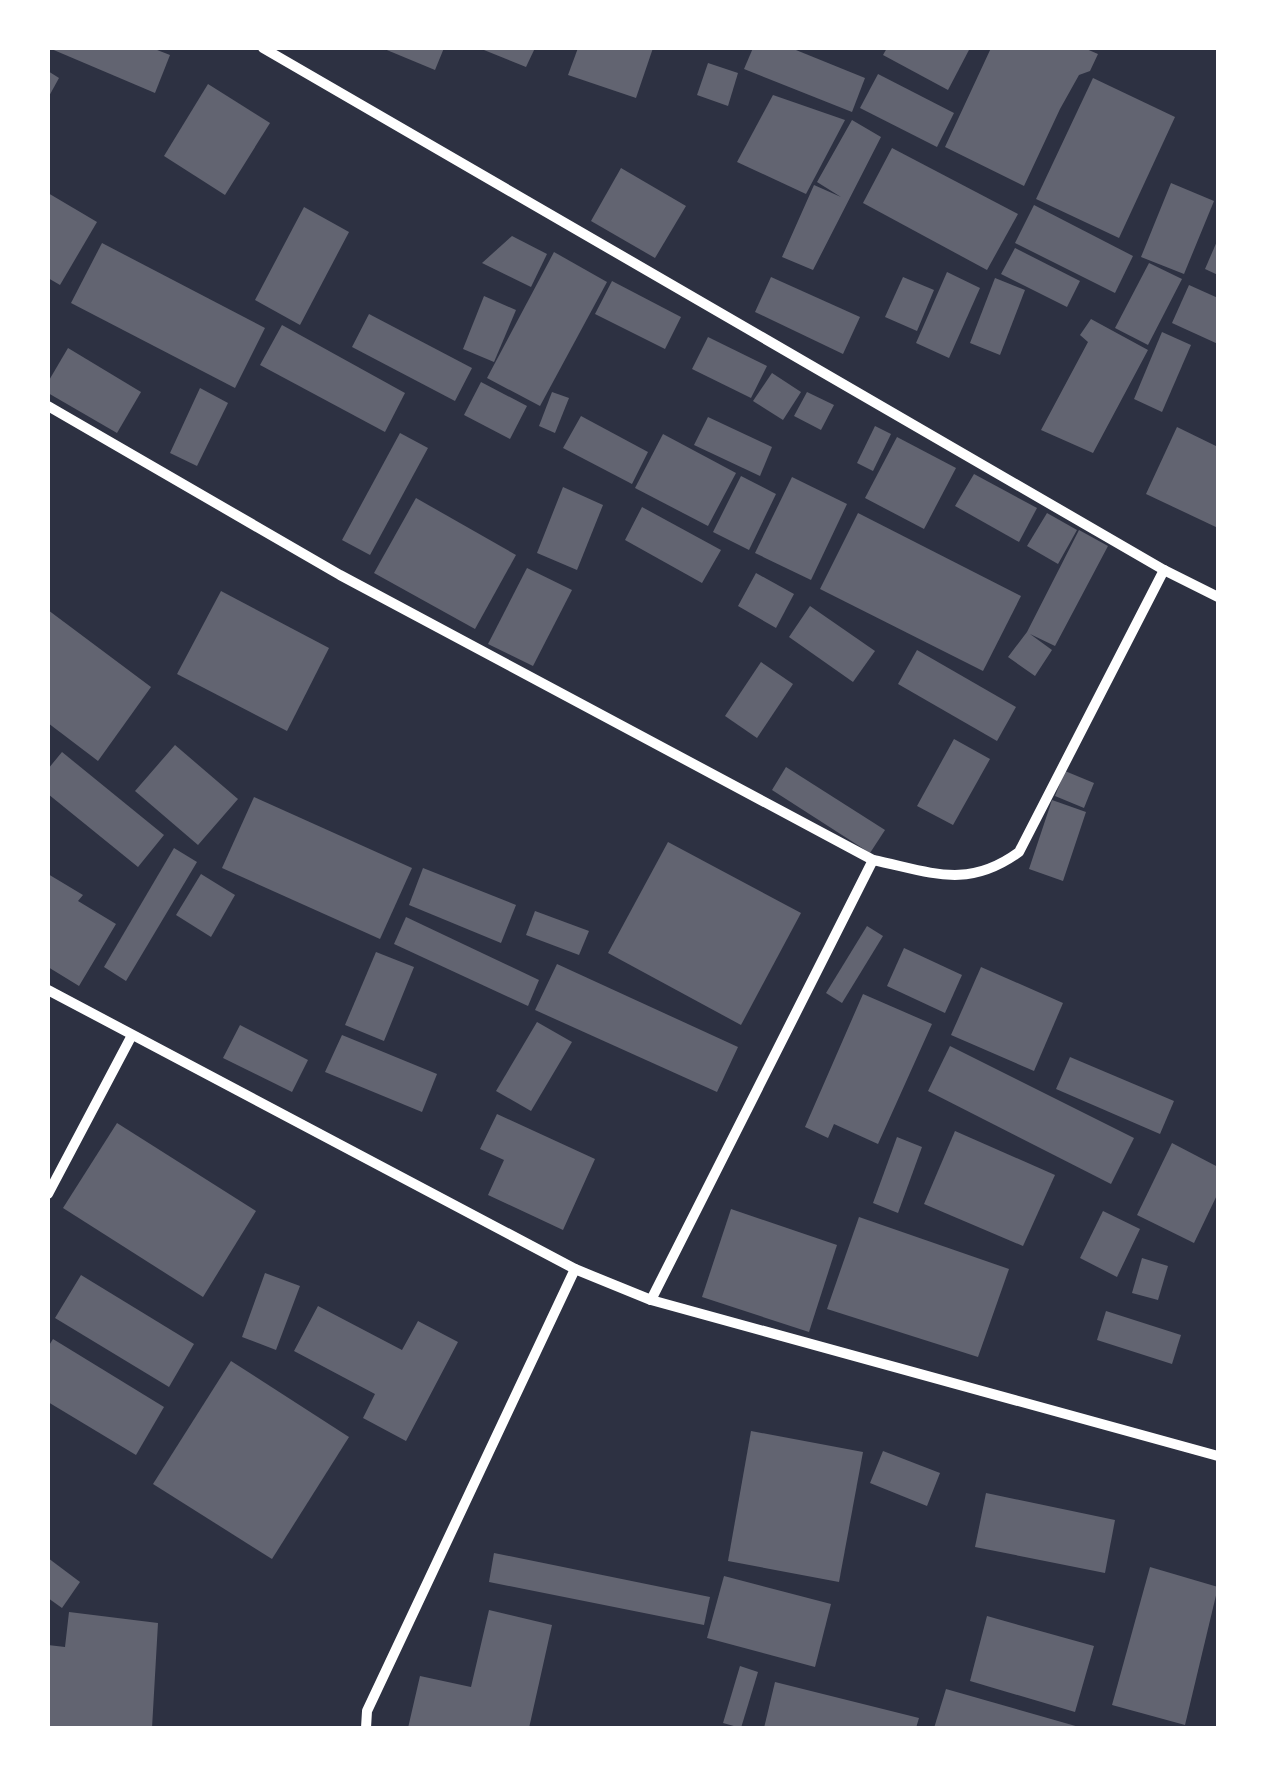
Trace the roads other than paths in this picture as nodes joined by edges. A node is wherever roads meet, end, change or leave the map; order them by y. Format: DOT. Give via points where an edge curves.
graph roads {
  1 [pos="263,48"];
  2 [pos="48,406"];
  3 [pos="1164,570"];
  4 [pos="1218,597"];
  5 [pos="872,860"];
  6 [pos="48,990"];
  7 [pos="131,1037"];
  8 [pos="48,1194"];
  9 [pos="575,1269"];
  10 [pos="651,1300"];
  11 [pos="1218,1456"];
  12 [pos="366,1728"];
  1 -- 3 [label="street"];
  2 -- 5 [label="street" via="340,576"];
  3 -- 4 [label="street"];
  3 -- 5 [label="street" via="1019,852 994,870 961,878"];
  5 -- 10 [label="street"];
  6 -- 7 [label="street"];
  7 -- 8 [label="street"];
  7 -- 9 [label="street"];
  9 -- 10 [label="street"];
  9 -- 12 [label="street" via="367,1712"];
  10 -- 11 [label="street"];
}
